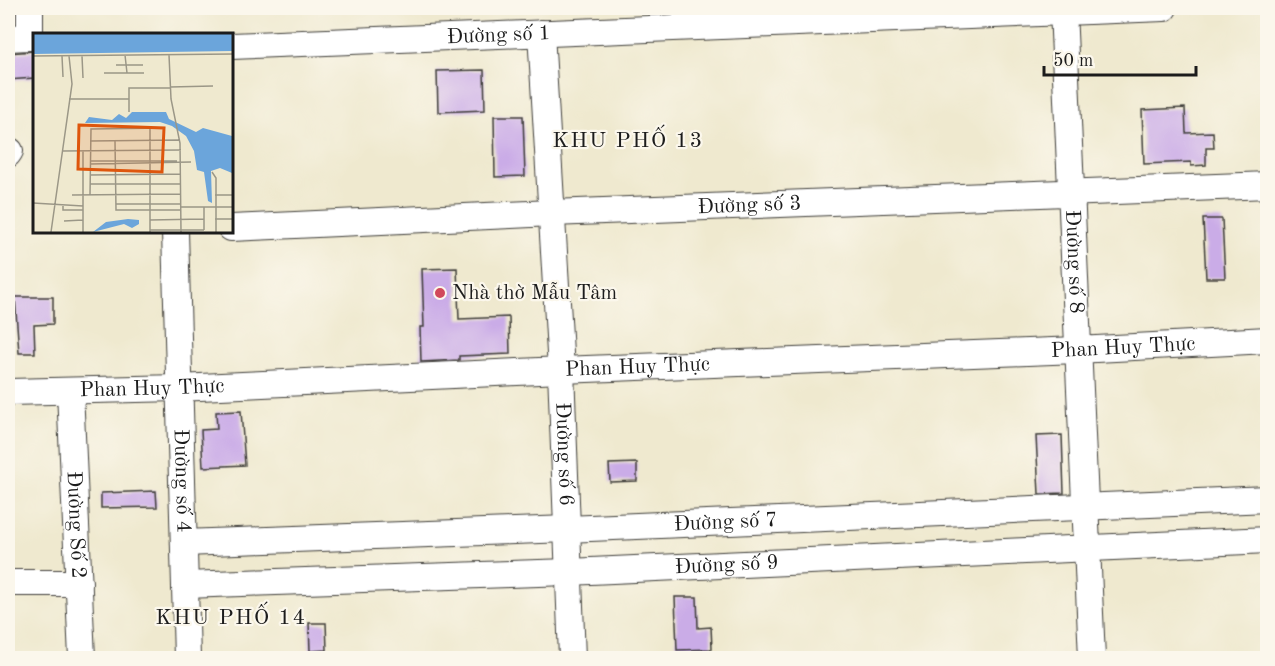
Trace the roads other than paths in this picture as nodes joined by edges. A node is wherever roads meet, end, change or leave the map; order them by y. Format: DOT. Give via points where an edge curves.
graph roads {
  1 [pos="30,8"];
  2 [pos="1164,8"];
  3 [pos="1063,10"];
  4 [pos="541,33"];
  5 [pos="8,38"];
  6 [pos="232,46"];
  7 [pos="1268,185"];
  8 [pos="1070,193"];
  9 [pos="552,213"];
  10 [pos="232,228"];
  11 [pos="175,232"];
  12 [pos="1268,340"];
  13 [pos="1077,350"];
  14 [pos="561,370"];
  15 [pos="179,388"];
  16 [pos="70,391"];
  17 [pos="8,392"];
  18 [pos="1268,498"];
  19 [pos="1084,505"];
  20 [pos="567,529"];
  21 [pos="1268,540"];
  22 [pos="184,543"];
  23 [pos="1086,549"];
  24 [pos="569,572"];
  25 [pos="8,584"];
  26 [pos="79,584"];
  27 [pos="185,585"];
  28 [pos="82,658"];
  29 [pos="187,658"];
  30 [pos="573,658"];
  31 [pos="1092,658"];
  1 -- 5 [label="street" via="30,37"];
  2 -- 3 [label="street, Đường số 1"];
  3 -- 4 [label="street, Đường số 1"];
  3 -- 8 [label="street, Đường số 8"];
  4 -- 6 [label="street, Đường số 1"];
  4 -- 9 [label="street, Đường số 6"];
  7 -- 8 [label="street, Đường số 3"];
  8 -- 9 [label="street, Đường số 3"];
  8 -- 13 [label="street, Đường số 8"];
  9 -- 10 [label="street, Đường số 3"];
  9 -- 14 [label="street, Đường số 6"];
  11 -- 15 [label="street, Đường số 4"];
  12 -- 13 [label="street, Phan Huy Thực"];
  13 -- 14 [label="street, Phan Huy Thực"];
  13 -- 19 [label="street, Đường số 8"];
  14 -- 15 [label="street, Phan Huy Thực"];
  14 -- 20 [label="street, Đường số 6"];
  15 -- 16 [label="street, Phan Huy Thực"];
  15 -- 22 [label="street, Đường số 4"];
  16 -- 17 [label="street, Phan Huy Thực"];
  16 -- 26 [label="street, Đường Số 2"];
  18 -- 19 [label="street, Đường số 7"];
  19 -- 20 [label="street, Đường số 7"];
  19 -- 23 [label="street, Đường số 8"];
  20 -- 22 [label="street, Đường số 7"];
  20 -- 24 [label="street, Đường số 6"];
  21 -- 23 [label="street, Đường số 9"];
  22 -- 27 [label="street, Đường số 4"];
  23 -- 24 [label="street, Đường số 9"];
  23 -- 31 [label="street, Đường số 8"];
  24 -- 27 [label="street, Đường số 9"];
  24 -- 30 [label="street, Đường số 6"];
  25 -- 26 [label="street"];
  26 -- 28 [label="street, Đường Số 2"];
  27 -- 29 [label="street, Đường số 4"];
}
